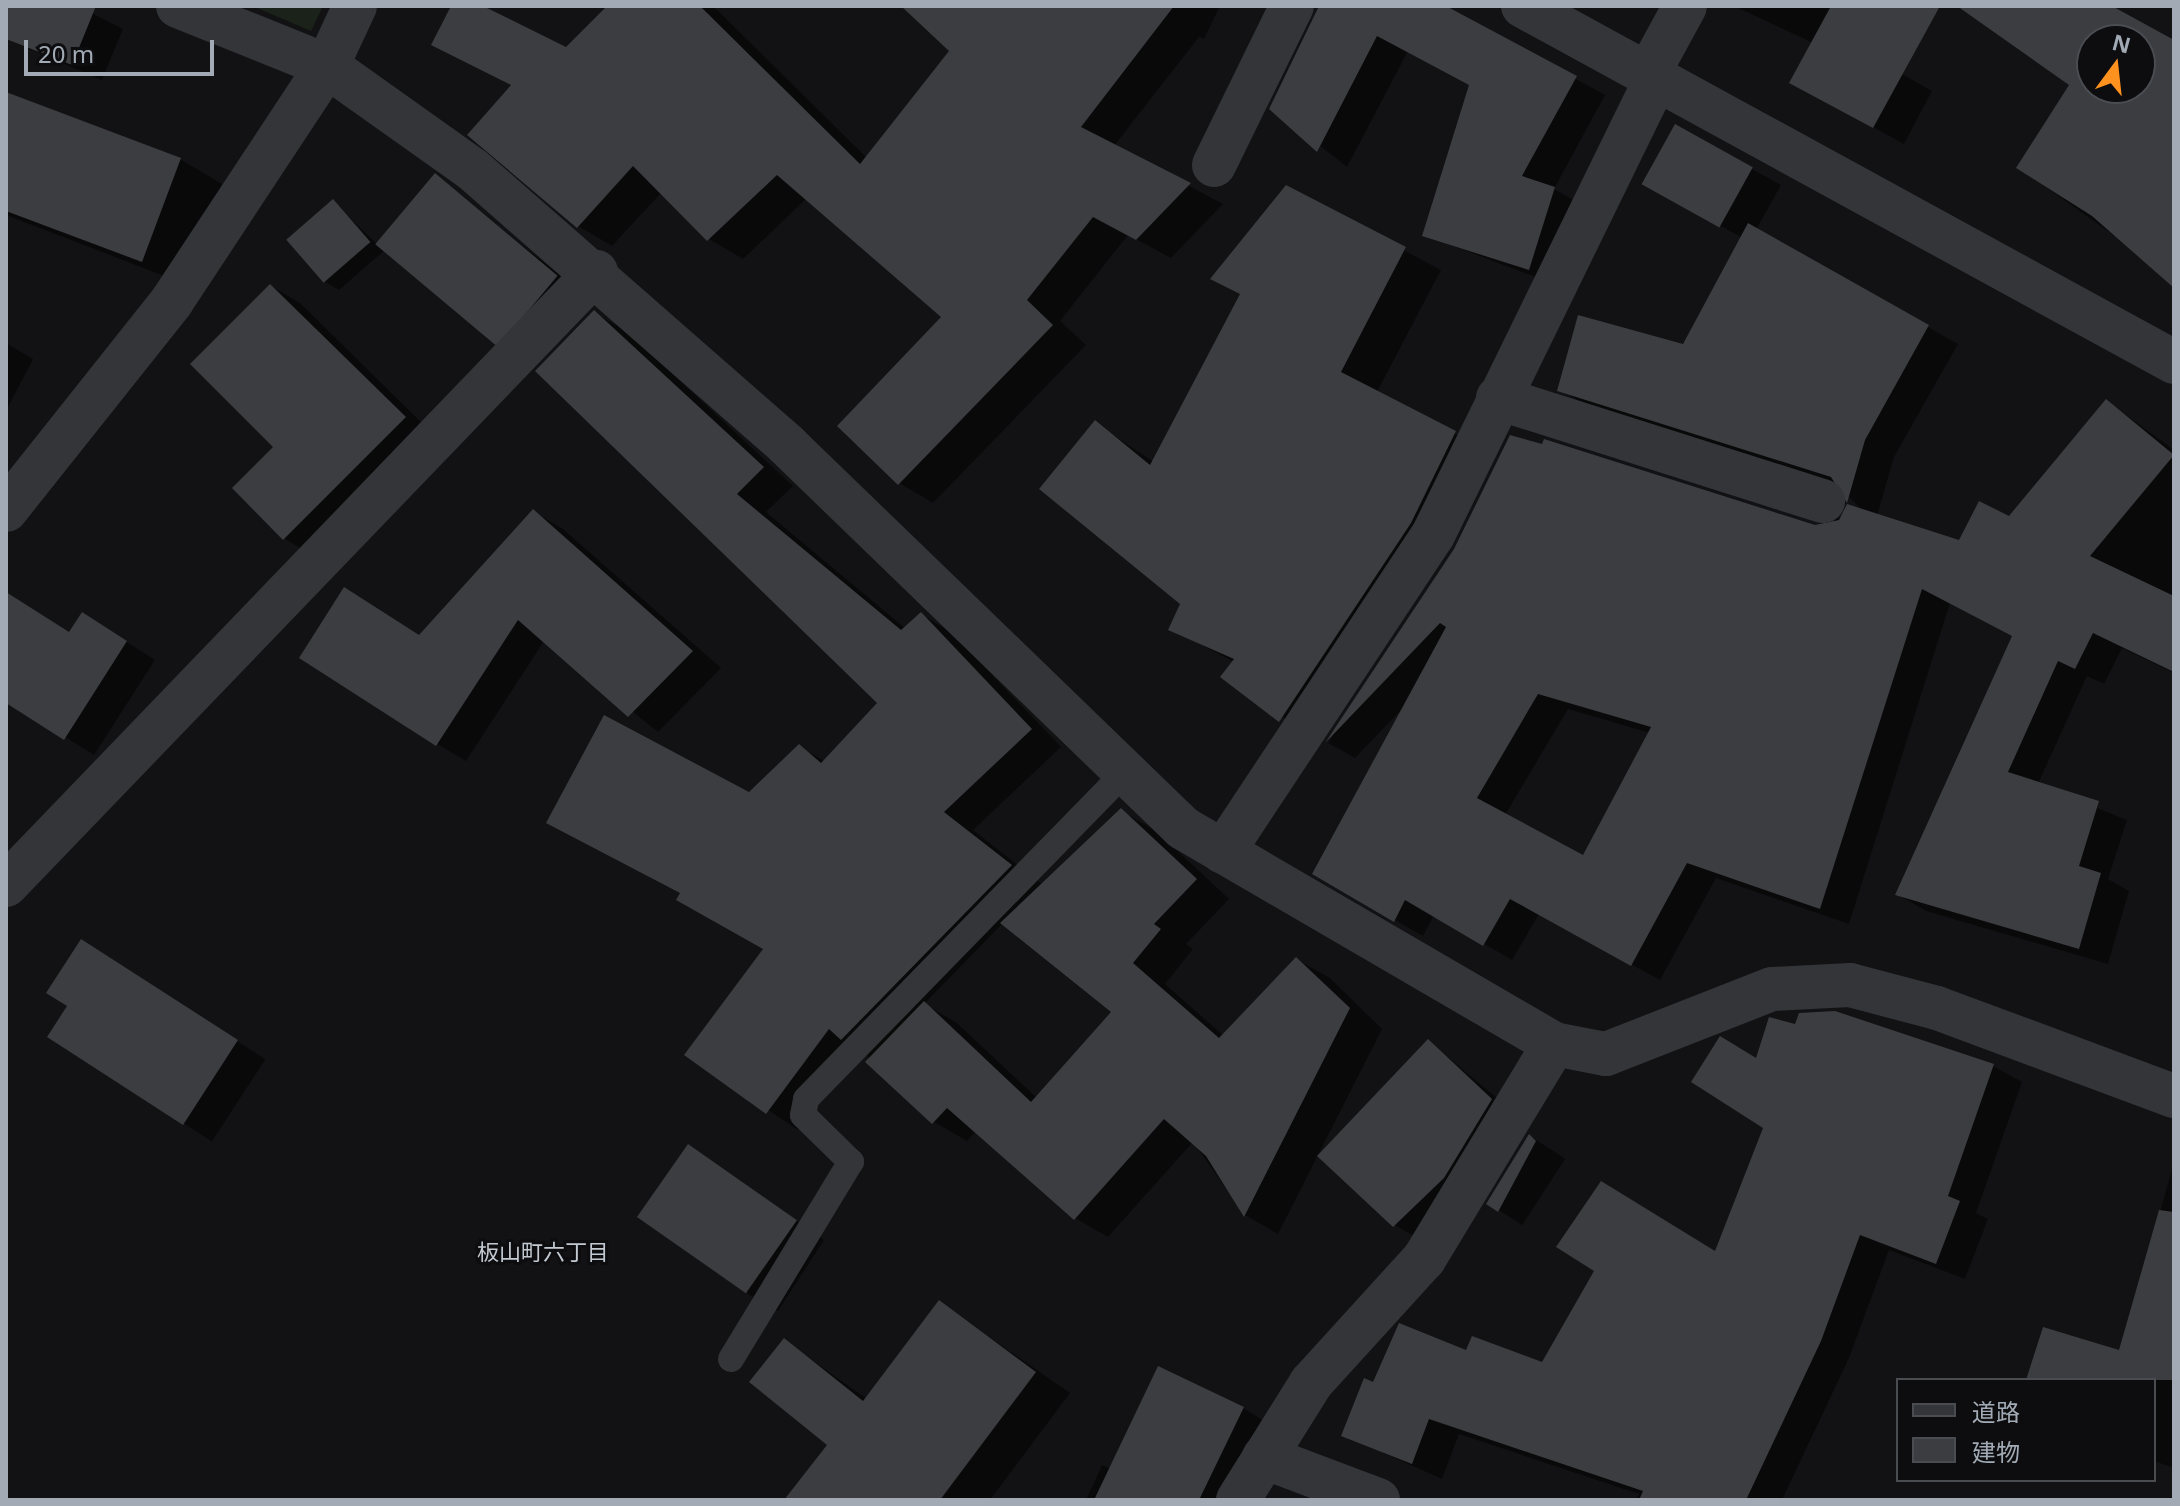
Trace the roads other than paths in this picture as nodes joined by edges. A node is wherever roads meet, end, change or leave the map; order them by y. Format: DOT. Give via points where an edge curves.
graph roads {
  1 [pos="178,6"];
  2 [pos="355,6"];
  3 [pos="1292,6"];
  4 [pos="1523,6"];
  5 [pos="1685,6"];
  6 [pos="327,66"];
  7 [pos="1652,76"];
  8 [pos="1214,165"];
  9 [pos="596,272"];
  10 [pos="2174,362"];
  11 [pos="1498,398"];
  12 [pos="1823,501"];
  13 [pos="6,510"];
  14 [pos="1126,771"];
  15 [pos="1223,852"];
  16 [pos="6,885"];
  17 [pos="1554,1044"];
  18 [pos="2174,1096"];
  19 [pos="731,1359"];
  20 [pos="1264,1457"];
  21 [pos="1238,1500"];
  22 [pos="1378,1500"];
  1 -- 6 [label="street"];
  2 -- 6 [label="street"];
  3 -- 8 [label="street"];
  4 -- 7 [label="street"];
  5 -- 7 [label="street"];
  6 -- 9 [label="street" via="472,169"];
  6 -- 13 [label="street" via="172,301"];
  7 -- 10 [label="street"];
  7 -- 11 [label="street"];
  9 -- 14 [label="street"];
  9 -- 16 [label="street"];
  11 -- 12 [label="street"];
  11 -- 15 [label="street" via="1433,535"];
  14 -- 15 [label="street" via="1183,828"];
  14 -- 19 [label="lane" via="806,1099 803,1115 851,1162"];
  15 -- 17 [label="street"];
  17 -- 18 [label="street" via="1606,1054 1772,989 1850,985 1937,1008"];
  17 -- 20 [label="street" via="1424,1259 1311,1383"];
  20 -- 21 [label="street"];
  20 -- 22 [label="street"];
}
